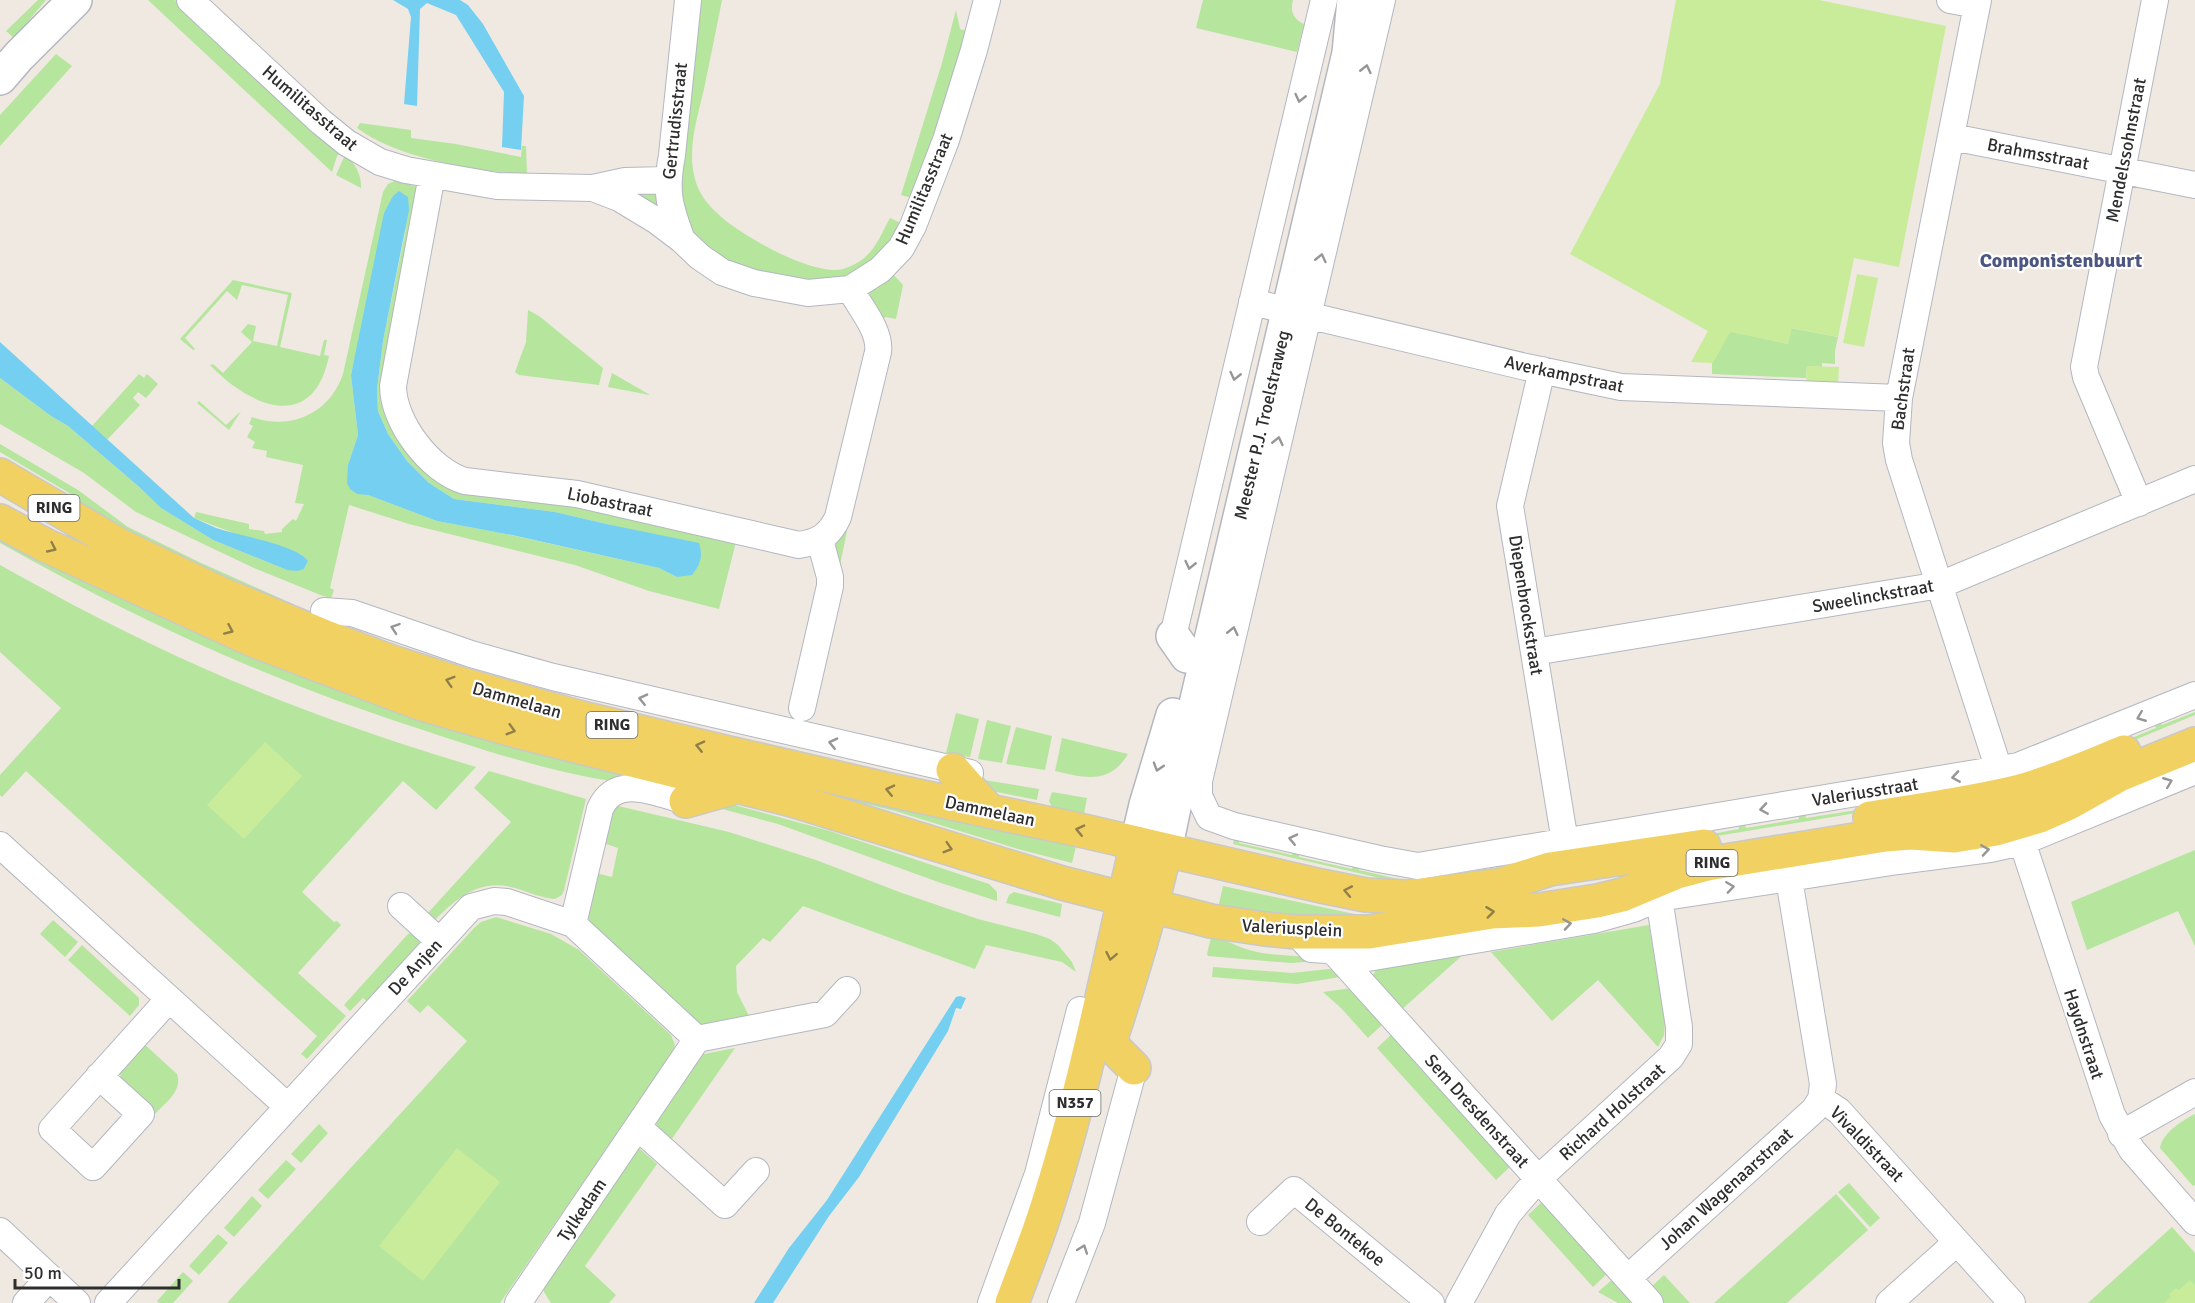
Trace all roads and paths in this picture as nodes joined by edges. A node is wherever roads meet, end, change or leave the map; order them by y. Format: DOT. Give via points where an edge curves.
graph roads {
  1 [pos="54,0"];
  2 [pos="75,0"];
  3 [pos="190,0"];
  4 [pos="688,0"];
  5 [pos="987,0"];
  6 [pos="1323,0"];
  7 [pos="1352,0"];
  8 [pos="1382,0"];
  9 [pos="1950,0"];
  10 [pos="2155,0"];
  11 [pos="1978,3"];
  12 [pos="0,60"];
  13 [pos="0,78"];
  14 [pos="1952,137"];
  15 [pos="2122,170"];
  16 [pos="432,175"];
  17 [pos="667,180"];
  18 [pos="2195,185"];
  19 [pos="593,188"];
  20 [pos="682,240"];
  21 [pos="850,289"];
  22 [pos="1280,309"];
  23 [pos="1542,370"];
  24 [pos="1899,399"];
  25 [pos="0,475"];
  26 [pos="2195,479"];
  27 [pos="2139,503"];
  28 [pos="0,521"];
  29 [pos="820,540"];
  30 [pos="1940,585"];
  31 [pos="324,611"];
  32 [pos="287,622"];
  33 [pos="1534,652"];
  34 [pos="2195,695"];
  35 [pos="802,708"];
  36 [pos="1203,717"];
  37 [pos="2195,723"];
  38 [pos="2195,744"];
  39 [pos="1999,770"];
  40 [pos="2195,771"];
  41 [pos="962,772"];
  42 [pos="2046,782"];
  43 [pos="740,786"];
  44 [pos="686,801"];
  45 [pos="988,811"];
  46 [pos="2026,827"];
  47 [pos="1565,842"];
  48 [pos="0,845"];
  49 [pos="1938,846"];
  50 [pos="1151,847"];
  51 [pos="1629,859"];
  52 [pos="1526,862"];
  53 [pos="1433,864"];
  54 [pos="1789,879"];
  55 [pos="1659,898"];
  56 [pos="1618,901"];
  57 [pos="1139,902"];
  58 [pos="400,906"];
  59 [pos="573,924"];
  60 [pos="1296,932"];
  61 [pos="439,941"];
  62 [pos="1344,962"];
  63 [pos="847,990"];
  64 [pos="169,999"];
  65 [pos="1091,1001"];
  66 [pos="697,1040"];
  67 [pos="1109,1043"];
  68 [pos="1134,1068"];
  69 [pos="99,1076"];
  70 [pos="2195,1092"];
  71 [pos="1821,1099"];
  72 [pos="287,1106"];
  73 [pos="639,1128"];
  74 [pos="2121,1134"];
  75 [pos="756,1171"];
  76 [pos="1538,1179"];
  77 [pos="1260,1222"];
  78 [pos="2195,1222"];
  79 [pos="0,1231"];
  80 [pos="1957,1242"];
  81 [pos="49,1278"];
  82 [pos="1628,1278"];
  83 [pos="527,1300"];
  84 [pos="26,1303"];
  85 [pos="77,1303"];
  86 [pos="108,1303"];
  87 [pos="991,1303"];
  88 [pos="1011,1303"];
  89 [pos="1032,1303"];
  90 [pos="1062,1303"];
  91 [pos="1431,1303"];
  92 [pos="1459,1303"];
  93 [pos="1650,1303"];
  94 [pos="1889,1303"];
  95 [pos="2012,1303"];
  1 -- 12 [label="main road"];
  2 -- 13 [label="main road"];
  3 -- 16 [label="street, Humilitasstraat" via="347,143 380,162"];
  4 -- 17 [label="street, Gertrudisstraat"];
  5 -- 21 [label="street, Humilitasstraat" via="945,140 913,226 891,260"];
  6 -- 22 [label="street, Meester P.J. Troelstraweg, one-way"];
  7 -- 22 [label="main road, Meester P.J. Troelstraweg" via="1333,49"];
  22 -- 8 [label="street, Meester P.J. Troelstraweg, one-way"];
  9 -- 11 [label="street"];
  10 -- 15 [label="street, Mendelssohnstraat"];
  11 -- 14 [label="street, Bachstraat"];
  14 -- 15 [label="street, Brahmsstraat"];
  14 -- 24 [label="street, Bachstraat"];
  15 -- 18 [label="street, Brahmsstraat"];
  15 -- 27 [label="street, Mendelssohnstraat" via="2084,367"];
  16 -- 19 [label="street, Humilitasstraat" via="508,187"];
  16 -- 29 [label="street, Liobastraat" via="393,386 397,410 424,453 465,481 577,494 799,545"];
  17 -- 19 [label="street, Humilitasstraat"];
  17 -- 20 [label="street, Gertrudisstraat" via="671,210"];
  19 -- 20 [label="street, Humilitasstraat" via="619,198"];
  20 -- 21 [label="street, Humilitasstraat" via="722,272 754,283 808,293"];
  21 -- 29 [label="street" via="875,330 879,352 838,517"];
  22 -- 23 [label="street, Averkampstraat"];
  36 -- 22 [label="main road, Meester P.J. Troelstraweg, one-way"];
  22 -- 50 [label="main road, Meester P.J. Troelstraweg, one-way" via="1180,646 1172,720 1146,805"];
  23 -- 24 [label="street, Averkampstraat" via="1621,387"];
  23 -- 33 [label="street, Diepenbrockstraat" via="1510,506"];
  24 -- 30 [label="street, Bachstraat" via="1899,460"];
  25 -- 32 [label="main road, Dammelaan / RING" via="121,546"];
  26 -- 27 [label="street, Sweelinckstraat"];
  27 -- 30 [label="street, Sweelinckstraat"];
  28 -- 43 [label="main road, Dammelaan / RING, one-way" via="255,641 370,686 516,731"];
  29 -- 35 [label="street" via="830,586"];
  30 -- 33 [label="street, Sweelinckstraat"];
  30 -- 39 [label="street, Bachstraat"];
  31 -- 32 [label="main road"];
  41 -- 31 [label="street, Dammelaan, one-way" via="553,677 352,614"];
  45 -- 32 [label="main road, Dammelaan / RING, one-way" via="578,717 395,663"];
  33 -- 47 [label="street, Diepenbrockstraat"];
  34 -- 39 [label="street, Valeriusstraat, one-way" via="2042,758"];
  36 -- 50 [label="main road, Meester P.J. Troelstraweg"];
  53 -- 36 [label="street, Meester P.J. Troelstraweg, one-way" via="1405,865 1209,817 1198,789"];
  37 -- 42 [label="main road, Valeriusstraat / RING"];
  38 -- 46 [label="main road, RING" via="2119,775"];
  39 -- 47 [label="street, Valeriusstraat, one-way"];
  46 -- 40 [label="street, one-way"];
  41 -- 45 [label="main road"];
  42 -- 46 [label="main road" via="2055,786 2057,797 2052,807"];
  42 -- 51 [label="main road, Valeriusstraat / RING" via="1978,800"];
  43 -- 44 [label="main road"];
  43 -- 57 [label="main road, Dammelaan / RING, one-way" via="1062,883"];
  44 -- 59 [label="street" via="630,788 607,796 600,809"];
  50 -- 45 [label="main road, Dammelaan / RING, one-way"];
  49 -- 46 [label="main road, RING, one-way" via="1984,832"];
  46 -- 74 [label="street, Haydnstraat" via="2105,1097"];
  47 -- 52 [label="street, Valeriusstraat"];
  48 -- 64 [label="street"];
  49 -- 54 [label="street"];
  49 -- 56 [label="main road, RING" via="1911,833 1885,835 1707,864 1677,872"];
  52 -- 50 [label="main road, Valeriusstraat / RING, one-way" via="1500,885 1406,897 1366,895"];
  50 -- 57 [label="main road, N357"];
  51 -- 52 [label="main road, Valeriusstraat / RING" via="1550,869"];
  51 -- 56 [label="main road, Valeriusstraat" via="1594,878 1593,886 1601,896"];
  52 -- 53 [label="street, Valeriusstraat"];
  55 -- 54 [label="street, one-way"];
  54 -- 71 [label="street, Vivaldistraat" via="1823,1084"];
  55 -- 56 [label="street"];
  55 -- 76 [label="street, Richard Holstraat" via="1679,1027 1678,1044 1661,1068"];
  60 -- 56 [label="main road, Valeriusplein / RING, one-way" via="1369,932 1492,912"];
  62 -- 56 [label="street, one-way" via="1594,920"];
  57 -- 60 [label="main road, Valeriusplein / RING" via="1211,921"];
  57 -- 65 [label="main road, N357, one-way"];
  57 -- 67 [label="main road, N357" via="1135,969"];
  58 -- 61 [label="street"];
  59 -- 61 [label="street, De Anjen" via="494,901 471,907"];
  59 -- 66 [label="street"];
  60 -- 62 [label="street, Sem Dresdenstraat" via="1311,949 1332,951"];
  61 -- 72 [label="street, De Anjen"];
  62 -- 76 [label="street, Sem Dresdenstraat"];
  63 -- 66 [label="street" via="825,1014"];
  64 -- 69 [label="street"];
  64 -- 72 [label="street"];
  65 -- 87 [label="street" via="1038,1174"];
  65 -- 88 [label="main road, N357" via="1080,1084 1048,1203"];
  66 -- 73 [label="street, Tylkedam"];
  67 -- 68 [label="main road"];
  67 -- 89 [label="main road, N357"];
  90 -- 68 [label="street, one-way" via="1094,1214"];
  70 -- 74 [label="street"];
  71 -- 80 [label="street, Vivaldistraat" via="1839,1111"];
  71 -- 82 [label="street, Johan Wagenaarstraat" via="1814,1110"];
  72 -- 86 [label="street, De Anjen"];
  73 -- 75 [label="street" via="725,1205"];
  73 -- 83 [label="street, Tylkedam"];
  74 -- 78 [label="street, Haydnstraat" via="2143,1165"];
  76 -- 82 [label="street, Sem Dresdenstraat"];
  76 -- 92 [label="street" via="1508,1214"];
  77 -- 91 [label="street, De Bontekoe" via="1294,1190"];
  79 -- 81 [label="street"];
  80 -- 94 [label="street"];
  80 -- 95 [label="street, Vivaldistraat"];
  81 -- 84 [label="street"];
  81 -- 85 [label="street"];
  82 -- 93 [label="street, Sem Dresdenstraat"];
}
